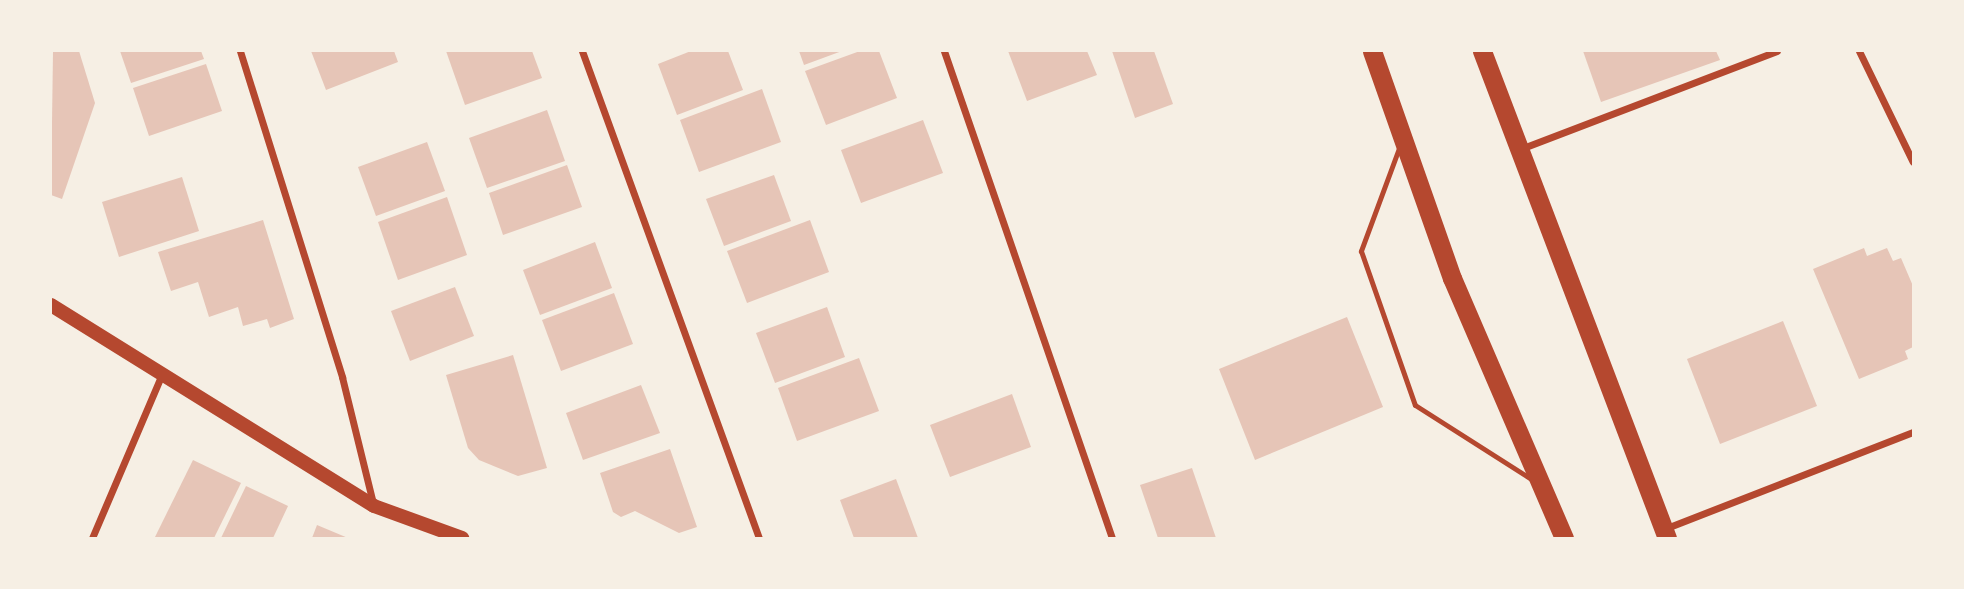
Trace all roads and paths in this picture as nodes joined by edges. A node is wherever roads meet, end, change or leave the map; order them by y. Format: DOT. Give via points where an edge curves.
graph roads {
  1 [pos="240,51"];
  2 [pos="582,51"];
  3 [pos="944,51"];
  4 [pos="1372,51"];
  5 [pos="1482,51"];
  6 [pos="1777,51"];
  7 [pos="1859,51"];
  8 [pos="1403,139"];
  9 [pos="1518,150"];
  10 [pos="1913,162"];
  11 [pos="51,304"];
  12 [pos="161,376"];
  13 [pos="1913,432"];
  14 [pos="1541,486"];
  15 [pos="374,506"];
  16 [pos="1665,534"];
  17 [pos="455,537"];
  18 [pos="92,538"];
  19 [pos="759,538"];
  20 [pos="1112,538"];
  21 [pos="1564,538"];
  1 -- 15 [label="street" via="342,377"];
  2 -- 19 [label="street"];
  3 -- 20 [label="street"];
  4 -- 8 [label="highway"];
  5 -- 9 [label="highway"];
  6 -- 9 [label="street"];
  7 -- 10 [label="street"];
  8 -- 14 [label="highway" via="1452,278"];
  8 -- 14 [label="lane" via="1361,251 1415,405"];
  9 -- 16 [label="highway"];
  11 -- 12 [label="main road"];
  12 -- 15 [label="main road"];
  12 -- 18 [label="street"];
  13 -- 16 [label="street"];
  14 -- 21 [label="highway"];
  15 -- 17 [label="main road"];
}
